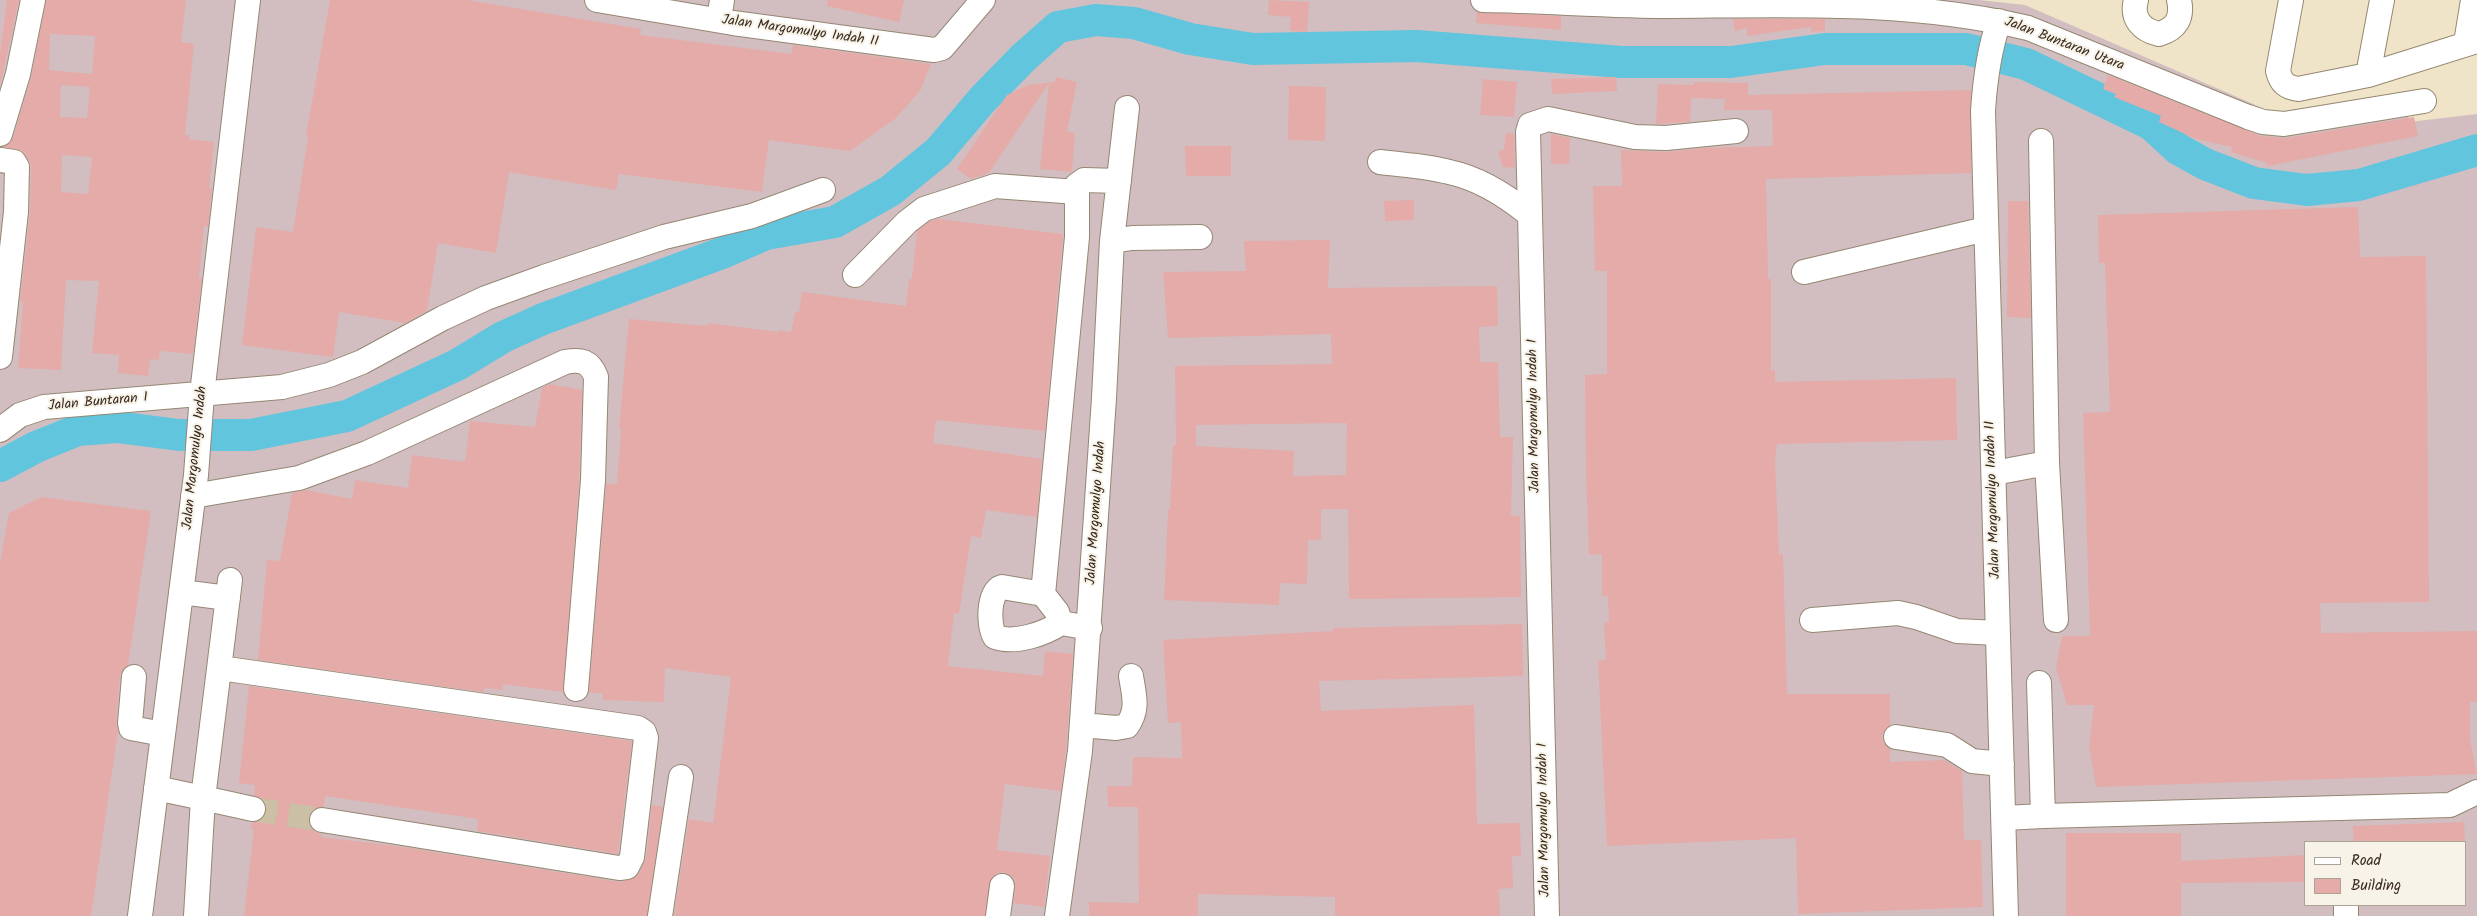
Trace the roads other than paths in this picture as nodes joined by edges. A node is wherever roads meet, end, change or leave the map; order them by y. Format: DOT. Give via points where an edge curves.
graph roads {
  1 [pos="33,0"];
  2 [pos="248,0"];
  3 [pos="597,0"];
  4 [pos="983,0"];
  5 [pos="1483,0"];
  6 [pos="2136,0"];
  7 [pos="2179,0"];
  8 [pos="2290,0"];
  9 [pos="2382,0"];
  10 [pos="2473,0"];
  11 [pos="721,10"];
  12 [pos="1996,31"];
  13 [pos="2471,42"];
  14 [pos="2368,74"];
  15 [pos="2424,101"];
  16 [pos="1128,108"];
  17 [pos="1736,131"];
  18 [pos="0,134"];
  19 [pos="2041,141"];
  20 [pos="0,160"];
  21 [pos="1380,162"];
  22 [pos="1119,181"];
  23 [pos="823,190"];
  24 [pos="1077,192"];
  25 [pos="1530,215"];
  26 [pos="1986,229"];
  27 [pos="1200,237"];
  28 [pos="1112,241"];
  29 [pos="1804,272"];
  30 [pos="856,275"];
  31 [pos="0,357"];
  32 [pos="201,403"];
  33 [pos="0,430"];
  34 [pos="2047,464"];
  35 [pos="1994,473"];
  36 [pos="195,486"];
  37 [pos="181,592"];
  38 [pos="1043,594"];
  39 [pos="1812,620"];
  40 [pos="2056,620"];
  41 [pos="1061,623"];
  42 [pos="1090,628"];
  43 [pos="1998,633"];
  44 [pos="220,668"];
  45 [pos="1131,676"];
  46 [pos="134,677"];
  47 [pos="2038,683"];
  48 [pos="576,690"];
  49 [pos="1082,725"];
  50 [pos="163,734"];
  51 [pos="1896,737"];
  52 [pos="2002,764"];
  53 [pos="681,777"];
  54 [pos="156,788"];
  55 [pos="2477,792"];
  56 [pos="204,798"];
  57 [pos="253,809"];
  58 [pos="2043,816"];
  59 [pos="2004,818"];
  60 [pos="322,820"];
  61 [pos="1002,886"];
  62 [pos="140,916"];
  63 [pos="196,916"];
  64 [pos="660,916"];
  65 [pos="998,916"];
  66 [pos="1057,916"];
  67 [pos="1547,916"];
  68 [pos="2006,916"];
  1 -- 18 [label="street" via="18,74"];
  2 -- 32 [label="street, Jalan Margomulyo Indah"];
  3 -- 11 [label="street, Jalan Margomulyo Indah II"];
  4 -- 11 [label="street, Jalan Margomulyo Indah II" via="942,48 934,50"];
  5 -- 12 [label="street, Jalan Buntaran Utara" via="1613,6 1896,5"];
  6 -- 7 [label="street" via="2136,20 2142,27 2158,34 2175,26 2181,9"];
  8 -- 14 [label="street" via="2278,71 2285,85 2298,89"];
  9 -- 14 [label="street"];
  10 -- 13 [label="street"];
  12 -- 15 [label="street, Jalan Buntaran Utara" via="2028,28 2274,125"];
  12 -- 26 [label="street, Jalan Margomulyo Indah II" via="1983,111"];
  13 -- 14 [label="street"];
  16 -- 22 [label="street, Jalan Margomulyo Indah"];
  17 -- 25 [label="street, Jalan Margomulyo Indah I" via="1666,138 1635,137 1540,120 1530,125 1528,132"];
  19 -- 34 [label="street"];
  20 -- 31 [label="street" via="14,162 17,167 16,212"];
  21 -- 25 [label="street" via="1467,177 1514,202"];
  22 -- 24 [label="street" via="1080,181"];
  22 -- 28 [label="street, Jalan Margomulyo Indah"];
  23 -- 32 [label="street, Jalan Buntaran I" via="752,216 664,238 494,295 443,318 362,362 329,375"];
  24 -- 30 [label="street" via="994,186 924,209 907,222"];
  24 -- 38 [label="street" via="1077,236"];
  25 -- 67 [label="street, Jalan Margomulyo Indah I"];
  26 -- 29 [label="street"];
  26 -- 35 [label="street, Jalan Margomulyo Indah II"];
  27 -- 28 [label="street"];
  28 -- 42 [label="street, Jalan Margomulyo Indah"];
  32 -- 33 [label="street, Jalan Buntaran I" via="44,407 20,416"];
  32 -- 36 [label="street, Jalan Margomulyo Indah"];
  34 -- 35 [label="street"];
  34 -- 40 [label="street"];
  35 -- 43 [label="street, Jalan Margomulyo Indah II"];
  36 -- 37 [label="street, Jalan Margomulyo Indah"];
  36 -- 48 [label="street" via="299,478 367,454 565,362 584,361 592,367 596,377 593,480"];
  37 -- 44 [label="street" via="229,589"];
  37 -- 50 [label="street, Jalan Margomulyo Indah"];
  38 -- 41 [label="street"];
  38 -- 41 [label="street" via="1002,587 997,589 992,603 990,627 993,634 1001,639 1021,638 1050,630"];
  39 -- 43 [label="street" via="1898,613 1957,631"];
  41 -- 42 [label="street"];
  42 -- 49 [label="street, Jalan Margomulyo Indah"];
  43 -- 52 [label="street, Jalan Margomulyo Indah II"];
  44 -- 56 [label="street"];
  44 -- 60 [label="street" via="638,728 646,738 632,857 627,867"];
  45 -- 49 [label="street" via="1134,716 1127,726"];
  46 -- 50 [label="street" via="131,728"];
  47 -- 58 [label="street"];
  49 -- 66 [label="street, Jalan Margomulyo Indah"];
  50 -- 54 [label="street, Jalan Margomulyo Indah"];
  51 -- 52 [label="street" via="1947,745 1972,761"];
  52 -- 59 [label="street, Jalan Margomulyo Indah II"];
  53 -- 64 [label="street"];
  54 -- 56 [label="street"];
  54 -- 62 [label="street, Jalan Margomulyo Indah"];
  55 -- 58 [label="street" via="2450,805"];
  56 -- 57 [label="street"];
  56 -- 63 [label="street"];
  58 -- 59 [label="street"];
  59 -- 68 [label="street, Jalan Margomulyo Indah II"];
  61 -- 65 [label="street"];
}
